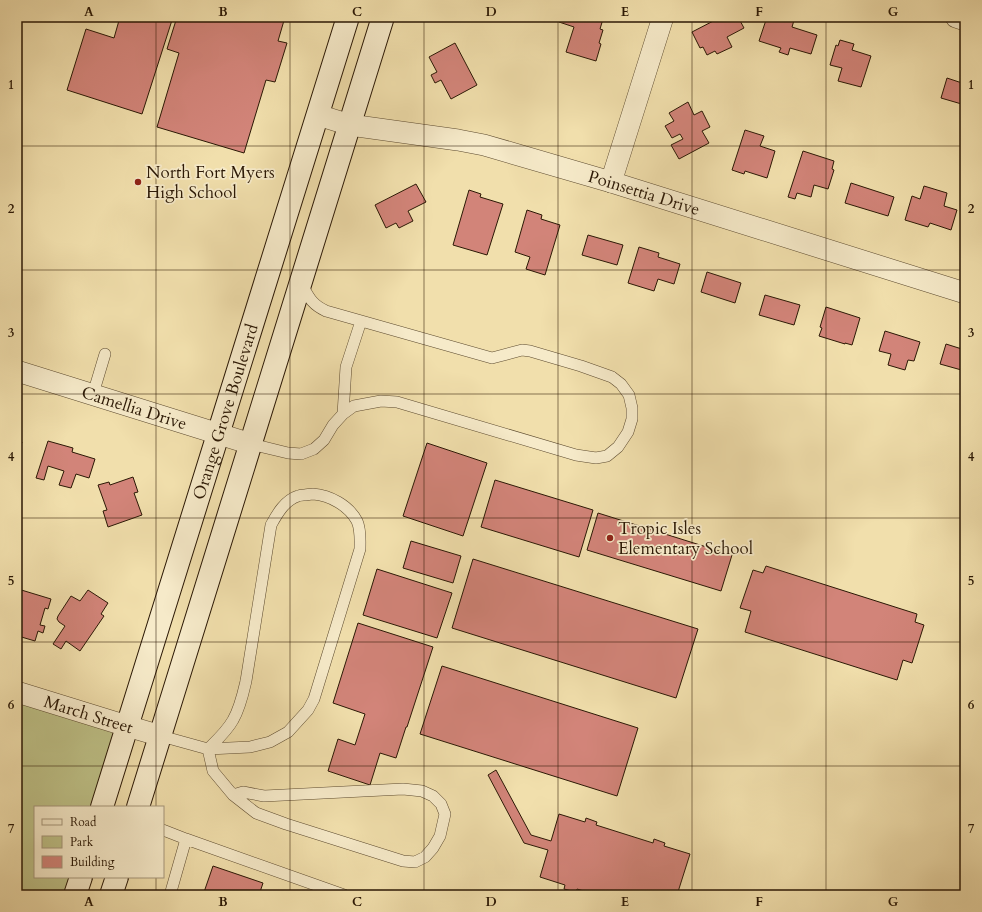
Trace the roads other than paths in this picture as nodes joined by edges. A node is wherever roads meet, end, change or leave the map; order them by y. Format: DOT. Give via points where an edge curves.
graph roads {
  1 [pos="348,17"];
  2 [pos="383,17"];
  3 [pos="663,17"];
  4 [pos="956,17"];
  5 [pos="965,20"];
  6 [pos="318,115"];
  7 [pos="350,125"];
  8 [pos="611,182"];
  9 [pos="301,283"];
  10 [pos="965,293"];
  11 [pos="362,321"];
  12 [pos="104,354"];
  13 [pos="17,371"];
  14 [pos="93,394"];
  15 [pos="343,414"];
  16 [pos="218,433"];
  17 [pos="251,444"];
  18 [pos="17,692"];
  19 [pos="127,726"];
  20 [pos="161,736"];
  21 [pos="208,749"];
  22 [pos="233,795"];
  23 [pos="102,806"];
  24 [pos="138,806"];
  25 [pos="164,830"];
  26 [pos="186,839"];
  27 [pos="81,878"];
  28 [pos="117,878"];
  29 [pos="75,895"];
  30 [pos="111,895"];
  31 [pos="170,895"];
  32 [pos="344,895"];
  1 -- 6 [label="street, Orange Grove Boulevard"];
  2 -- 7 [label="street, Orange Grove Boulevard"];
  3 -- 8 [label="street"];
  4 -- 5 [label="street"];
  6 -- 7 [label="street, Poinsettia Drive"];
  6 -- 16 [label="street, Orange Grove Boulevard"];
  7 -- 8 [label="street, Poinsettia Drive" via="484,145"];
  7 -- 9 [label="street, Orange Grove Boulevard"];
  8 -- 10 [label="street, Poinsettia Drive"];
  9 -- 11 [label="lane" via="317,307"];
  9 -- 17 [label="street, Orange Grove Boulevard"];
  11 -- 15 [label="lane" via="346,367"];
  11 -- 15 [label="lane" via="492,358 522,350 530,351 612,377 629,395 632,420 618,447 608,456 596,458 576,455 397,402 381,401 354,406"];
  12 -- 14 [label="lane"];
  13 -- 14 [label="street, Camellia Drive"];
  14 -- 16 [label="street, Camellia Drive"];
  15 -- 17 [label="lane" via="324,440 314,449 300,454"];
  16 -- 17 [label="street, Camellia Drive"];
  16 -- 19 [label="street, Orange Grove Boulevard"];
  17 -- 20 [label="street, Orange Grove Boulevard"];
  18 -- 19 [label="street, March Street"];
  19 -- 20 [label="street, March Street"];
  19 -- 23 [label="street, Orange Grove Boulevard"];
  20 -- 21 [label="lane"];
  20 -- 24 [label="street, Orange Grove Boulevard"];
  21 -- 21 [label="lane" via="250,747 270,742 288,732 314,700 360,549 361,536 357,522 350,511 339,503 313,494 298,496 286,503 271,525 240,704 233,720"];
  21 -- 22 [label="lane" via="213,771"];
  22 -- 22 [label="lane" via="256,813 403,861 415,862 425,857 440,836 445,814 441,804 433,796 422,791 403,789 264,796 243,792"];
  25 -- 26 [label="lane"];
  26 -- 31 [label="lane"];
  26 -- 32 [label="lane"];
  27 -- 29 [label="street"];
  28 -- 30 [label="street"];
}
